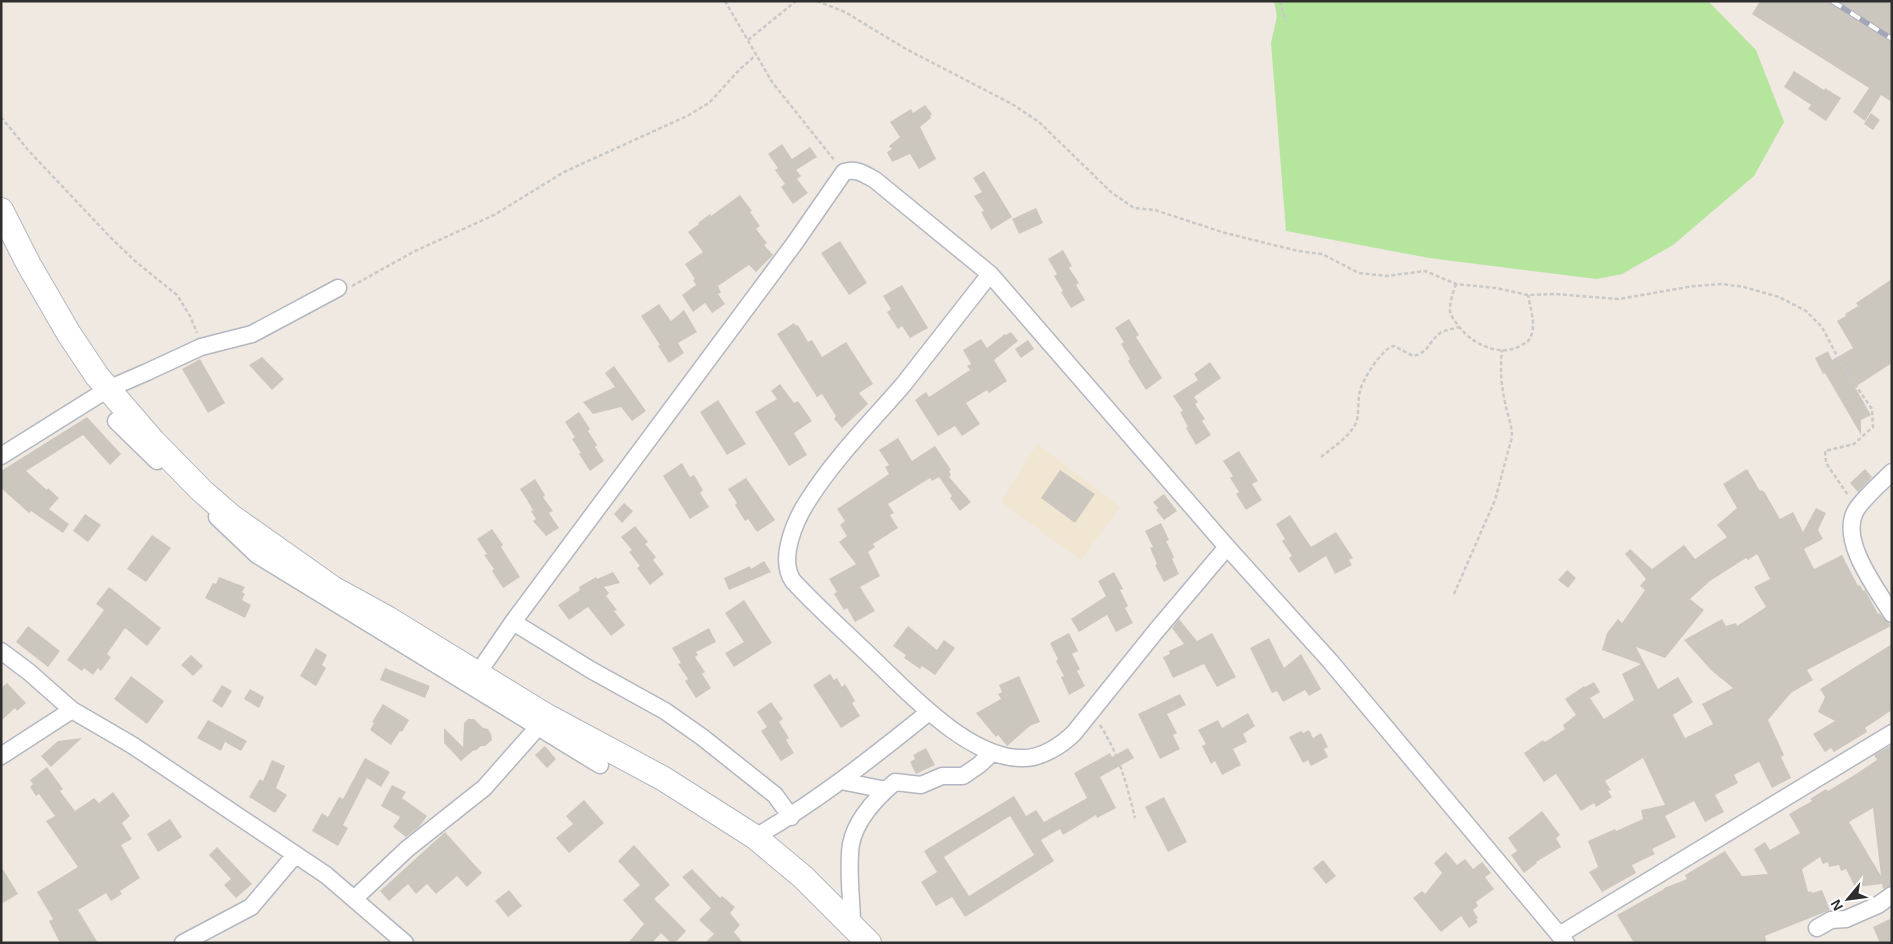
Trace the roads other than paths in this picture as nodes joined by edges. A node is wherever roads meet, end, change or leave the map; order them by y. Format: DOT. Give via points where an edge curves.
graph roads {
  1 [pos="1,210"];
  2 [pos="990,274"];
  3 [pos="338,288"];
  4 [pos="108,388"];
  5 [pos="116,422"];
  6 [pos="1,456"];
  7 [pos="1892,472"];
  8 [pos="1227,547"];
  9 [pos="1892,614"];
  10 [pos="513,622"];
  11 [pos="1,651"];
  12 [pos="478,673"];
  13 [pos="72,710"];
  14 [pos="929,712"];
  15 [pos="542,721"];
  16 [pos="1892,733"];
  17 [pos="992,753"];
  18 [pos="1,756"];
  19 [pos="600,765"];
  20 [pos="841,781"];
  21 [pos="886,790"];
  22 [pos="791,817"];
  23 [pos="755,837"];
  24 [pos="294,855"];
  25 [pos="1892,895"];
  26 [pos="354,899"];
  27 [pos="852,925"];
  28 [pos="1817,928"];
  29 [pos="1562,939"];
  30 [pos="183,943"];
  31 [pos="405,943"];
  32 [pos="869,943"];
  1 -- 4 [label="street" via="69,334"];
  2 -- 8 [label="street"];
  2 -- 10 [label="street" via="875,180 861,172 844,172"];
  2 -- 14 [label="street" via="808,500 788,551 788,569 793,581"];
  3 -- 4 [label="street" via="252,334 200,346"];
  4 -- 6 [label="street"];
  4 -- 12 [label="street" via="176,465 248,529 334,589"];
  5 -- 15 [label="street" via="257,555"];
  7 -- 9 [label="street" via="1856,510 1852,520 1853,541 1859,557"];
  8 -- 17 [label="street" via="1064,742 1024,758"];
  8 -- 29 [label="street" via="1373,711"];
  10 -- 12 [label="street"];
  10 -- 22 [label="street" via="665,711 775,794"];
  11 -- 13 [label="street"];
  12 -- 15 [label="street"];
  13 -- 18 [label="street"];
  13 -- 24 [label="street" via="132,745"];
  14 -- 17 [label="street" via="958,734"];
  14 -- 20 [label="street"];
  15 -- 19 [label="street"];
  15 -- 23 [label="street" via="664,779"];
  15 -- 26 [label="street" via="484,788 407,849"];
  16 -- 29 [label="street"];
  17 -- 21 [label="street" via="964,776 942,776 920,785 894,782"];
  20 -- 21 [label="street"];
  20 -- 22 [label="street"];
  21 -- 27 [label="street" via="876,798 861,820 851,844"];
  22 -- 23 [label="street"];
  23 -- 27 [label="street" via="803,877"];
  24 -- 26 [label="street" via="326,875"];
  24 -- 30 [label="street" via="251,907"];
  25 -- 28 [label="street" via="1878,905 1846,919 1831,920"];
  26 -- 31 [label="street"];
  27 -- 32 [label="street"];
}
